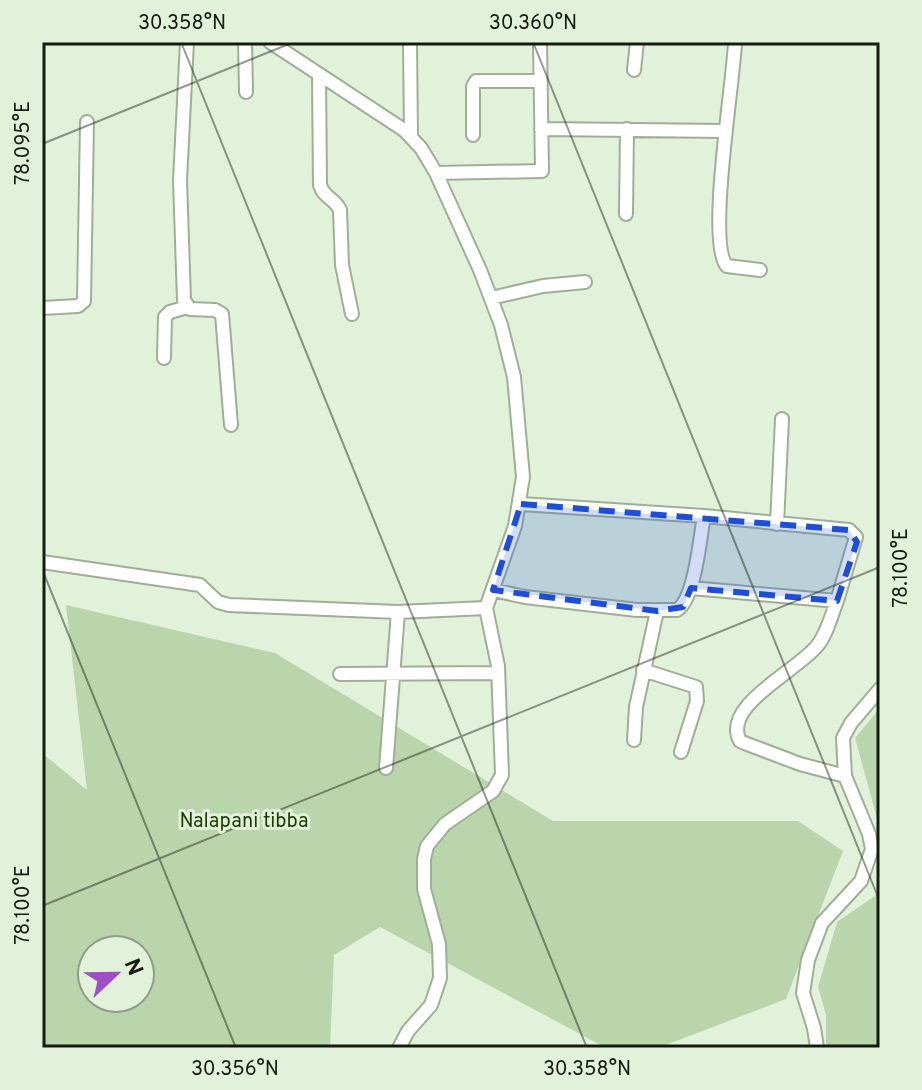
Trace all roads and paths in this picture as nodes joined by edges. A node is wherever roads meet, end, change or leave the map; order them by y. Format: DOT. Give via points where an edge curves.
graph roads {
  1 [pos="187,42"];
  2 [pos="245,42"];
  3 [pos="270,42"];
  4 [pos="410,42"];
  5 [pos="540,42"];
  6 [pos="637,42"];
  7 [pos="735,42"];
  8 [pos="634,70"];
  9 [pos="319,76"];
  10 [pos="540,81"];
  11 [pos="246,92"];
  12 [pos="87,122"];
  13 [pos="541,129"];
  14 [pos="627,129"];
  15 [pos="725,131"];
  16 [pos="411,135"];
  17 [pos="473,135"];
  18 [pos="436,173"];
  19 [pos="626,214"];
  20 [pos="760,270"];
  21 [pos="585,282"];
  22 [pos="491,298"];
  23 [pos="187,307"];
  24 [pos="42,308"];
  25 [pos="352,314"];
  26 [pos="164,358"];
  27 [pos="782,419"];
  28 [pos="231,425"];
  29 [pos="521,504"];
  30 [pos="704,516"];
  31 [pos="777,524"];
  32 [pos="42,562"];
  33 [pos="691,588"];
  34 [pos="493,590"];
  35 [pos="837,601"];
  36 [pos="486,608"];
  37 [pos="657,611"];
  38 [pos="398,612"];
  39 [pos="643,670"];
  40 [pos="498,673"];
  41 [pos="340,674"];
  42 [pos="393,674"];
  43 [pos="880,689"];
  44 [pos="634,740"];
  45 [pos="681,752"];
  46 [pos="386,768"];
  47 [pos="845,776"];
  48 [pos="399,1048"];
  49 [pos="817,1048"];
  1 -- 23 [label="street" via="180,180"];
  2 -- 11 [label="street"];
  3 -- 9 [label="street"];
  4 -- 16 [label="street"];
  5 -- 10 [label="street"];
  6 -- 8 [label="street"];
  7 -- 15 [label="street"];
  9 -- 16 [label="street"];
  9 -- 25 [label="street" via="320,185 340,210 342,265"];
  10 -- 13 [label="street"];
  10 -- 17 [label="street" via="476,81"];
  12 -- 24 [label="street" via="84,301"];
  13 -- 14 [label="street"];
  13 -- 18 [label="street" via="542,171"];
  14 -- 15 [label="street"];
  14 -- 19 [label="street"];
  15 -- 20 [label="street" via="721,257 727,266"];
  16 -- 18 [label="street"];
  18 -- 22 [label="street"];
  21 -- 22 [label="street"];
  22 -- 29 [label="street" via="514,377 523,451"];
  23 -- 26 [label="street" via="165,317"];
  23 -- 28 [label="street" via="219,311 223,317"];
  27 -- 31 [label="street"];
  29 -- 30 [label="street"];
  29 -- 34 [label="street"];
  30 -- 31 [label="street"];
  30 -- 33 [label="street"];
  31 -- 35 [label="street" via="849,530 855,535"];
  32 -- 38 [label="street" via="200,585 229,605"];
  33 -- 35 [label="street"];
  33 -- 37 [label="street" via="683,607"];
  34 -- 36 [label="street"];
  34 -- 37 [label="street"];
  35 -- 47 [label="street" via="818,645 749,703 736,730 747,744"];
  36 -- 38 [label="street"];
  36 -- 40 [label="street"];
  37 -- 39 [label="street"];
  38 -- 42 [label="street"];
  39 -- 44 [label="street"];
  39 -- 45 [label="street" via="696,687 697,701"];
  40 -- 42 [label="street"];
  40 -- 48 [label="street" via="502,775 493,791 445,824 427,846 424,889 439,944 440,978 431,1005"];
  41 -- 42 [label="street"];
  42 -- 46 [label="street"];
  43 -- 47 [label="street" via="844,733"];
  47 -- 49 [label="street" via="872,849 861,881 822,923 808,960 803,993"];
}
